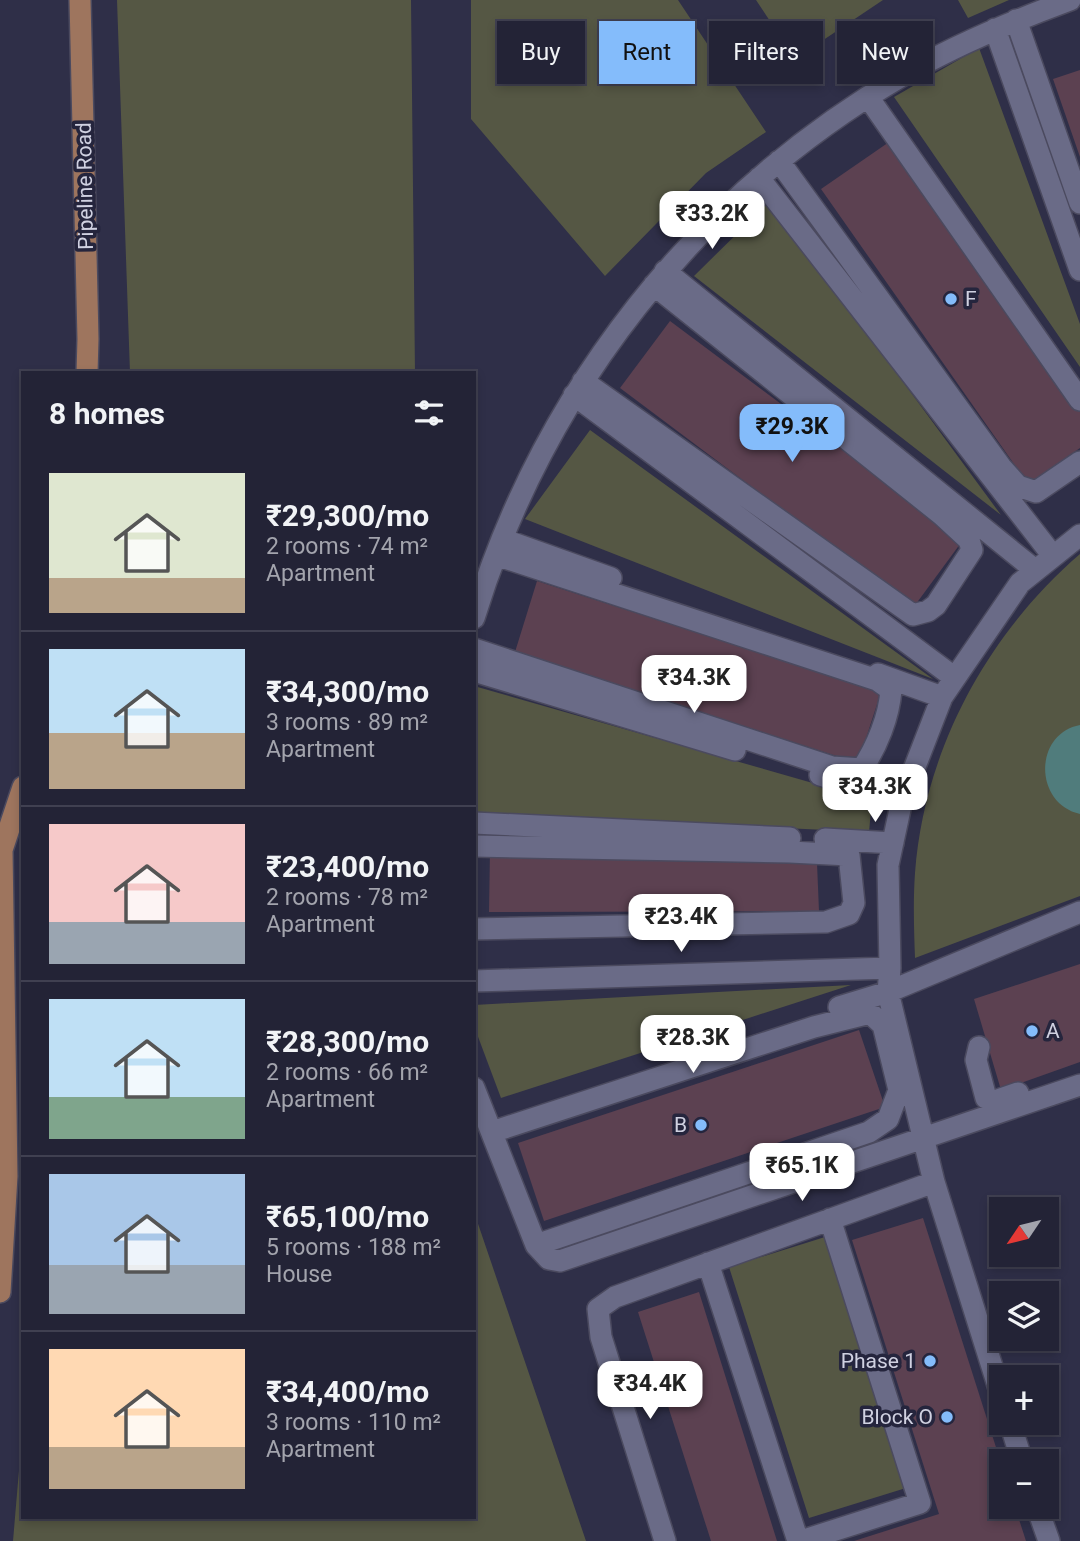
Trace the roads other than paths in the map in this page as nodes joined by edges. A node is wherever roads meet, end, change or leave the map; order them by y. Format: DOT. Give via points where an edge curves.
graph roads {
  1 [pos="80,0"];
  2 [pos="1070,0"];
  3 [pos="1017,20"];
  4 [pos="995,29"];
  5 [pos="872,94"];
  6 [pos="779,161"];
  7 [pos="759,177"];
  8 [pos="1080,203"];
  9 [pos="1080,270"];
  10 [pos="659,278"];
  11 [pos="87,371"];
  12 [pos="579,388"];
  13 [pos="1080,389"];
  14 [pos="1080,400"];
  15 [pos="1080,462"];
  16 [pos="1080,535"];
  17 [pos="499,547"];
  18 [pos="1053,556"];
  19 [pos="1035,570"];
  20 [pos="476,612"];
  21 [pos="476,650"];
  22 [pos="476,672"];
  23 [pos="955,678"];
  24 [pos="942,697"];
  25 [pos="21,793"];
  26 [pos="902,800"];
  27 [pos="476,823"];
  28 [pos="893,843"];
  29 [pos="476,846"];
  30 [pos="1080,912"];
  31 [pos="476,929"];
  32 [pos="890,968"];
  33 [pos="476,981"];
  34 [pos="888,992"];
  35 [pos="979,1046"];
  36 [pos="1080,1072"];
  37 [pos="1080,1085"];
  38 [pos="476,1093"];
  39 [pos="489,1125"];
  40 [pos="924,1140"];
  41 [pos="934,1182"];
  42 [pos="830,1219"];
  43 [pos="536,1245"];
  44 [pos="708,1263"];
  45 [pos="0,1292"];
  46 [pos="989,1378"];
  47 [pos="1041,1519"];
  48 [pos="665,1541"];
  49 [pos="799,1541"];
  50 [pos="1049,1541"];
  1 -- 11 [label="main road, Pipeline Road"];
  2 -- 3 [label="street"];
  3 -- 4 [label="street"];
  3 -- 8 [label="street"];
  4 -- 5 [label="street"];
  4 -- 9 [label="street"];
  5 -- 6 [label="street"];
  5 -- 13 [label="street"];
  5 -- 14 [label="street"];
  6 -- 7 [label="street"];
  6 -- 15 [label="street" via="1018,486 1036,492"];
  7 -- 10 [label="street"];
  7 -- 18 [label="street"];
  10 -- 12 [label="street"];
  10 -- 12 [label="street" via="970,540 972,550 936,605 913,615"];
  10 -- 19 [label="street"];
  12 -- 17 [label="street" via="532,471"];
  12 -- 23 [label="street"];
  16 -- 18 [label="street"];
  17 -- 20 [label="street"];
  17 -- 21 [label="street" via="877,680 891,690 890,701 874,751 862,769 832,767"];
  17 -- 24 [label="street"];
  18 -- 19 [label="street"];
  19 -- 23 [label="street" via="1020,583"];
  22 -- 26 [label="street"];
  23 -- 24 [label="street"];
  24 -- 26 [label="street"];
  25 -- 45 [label="main road" via="2,850 7,1176"];
  26 -- 28 [label="street"];
  27 -- 28 [label="street"];
  28 -- 32 [label="street" via="888,865"];
  29 -- 31 [label="street" via="849,855 854,903 849,914 826,922"];
  30 -- 34 [label="street"];
  32 -- 33 [label="street"];
  32 -- 34 [label="street"];
  34 -- 39 [label="street"];
  34 -- 40 [label="street"];
  35 -- 36 [label="street" via="976,1060 986,1098 995,1101"];
  37 -- 40 [label="street"];
  38 -- 39 [label="street"];
  39 -- 43 [label="street"];
  39 -- 43 [label="street" via="814,1027 870,1013 883,1025 900,1090 888,1119 869,1132"];
  40 -- 41 [label="street"];
  40 -- 43 [label="street" via="559,1261"];
  41 -- 42 [label="street"];
  41 -- 46 [label="street" via="982,1368"];
  42 -- 44 [label="street"];
  42 -- 49 [label="street" via="920,1503"];
  44 -- 48 [label="street" via="615,1297 598,1310 601,1337"];
  44 -- 49 [label="street"];
  47 -- 50 [label="street"];
}
